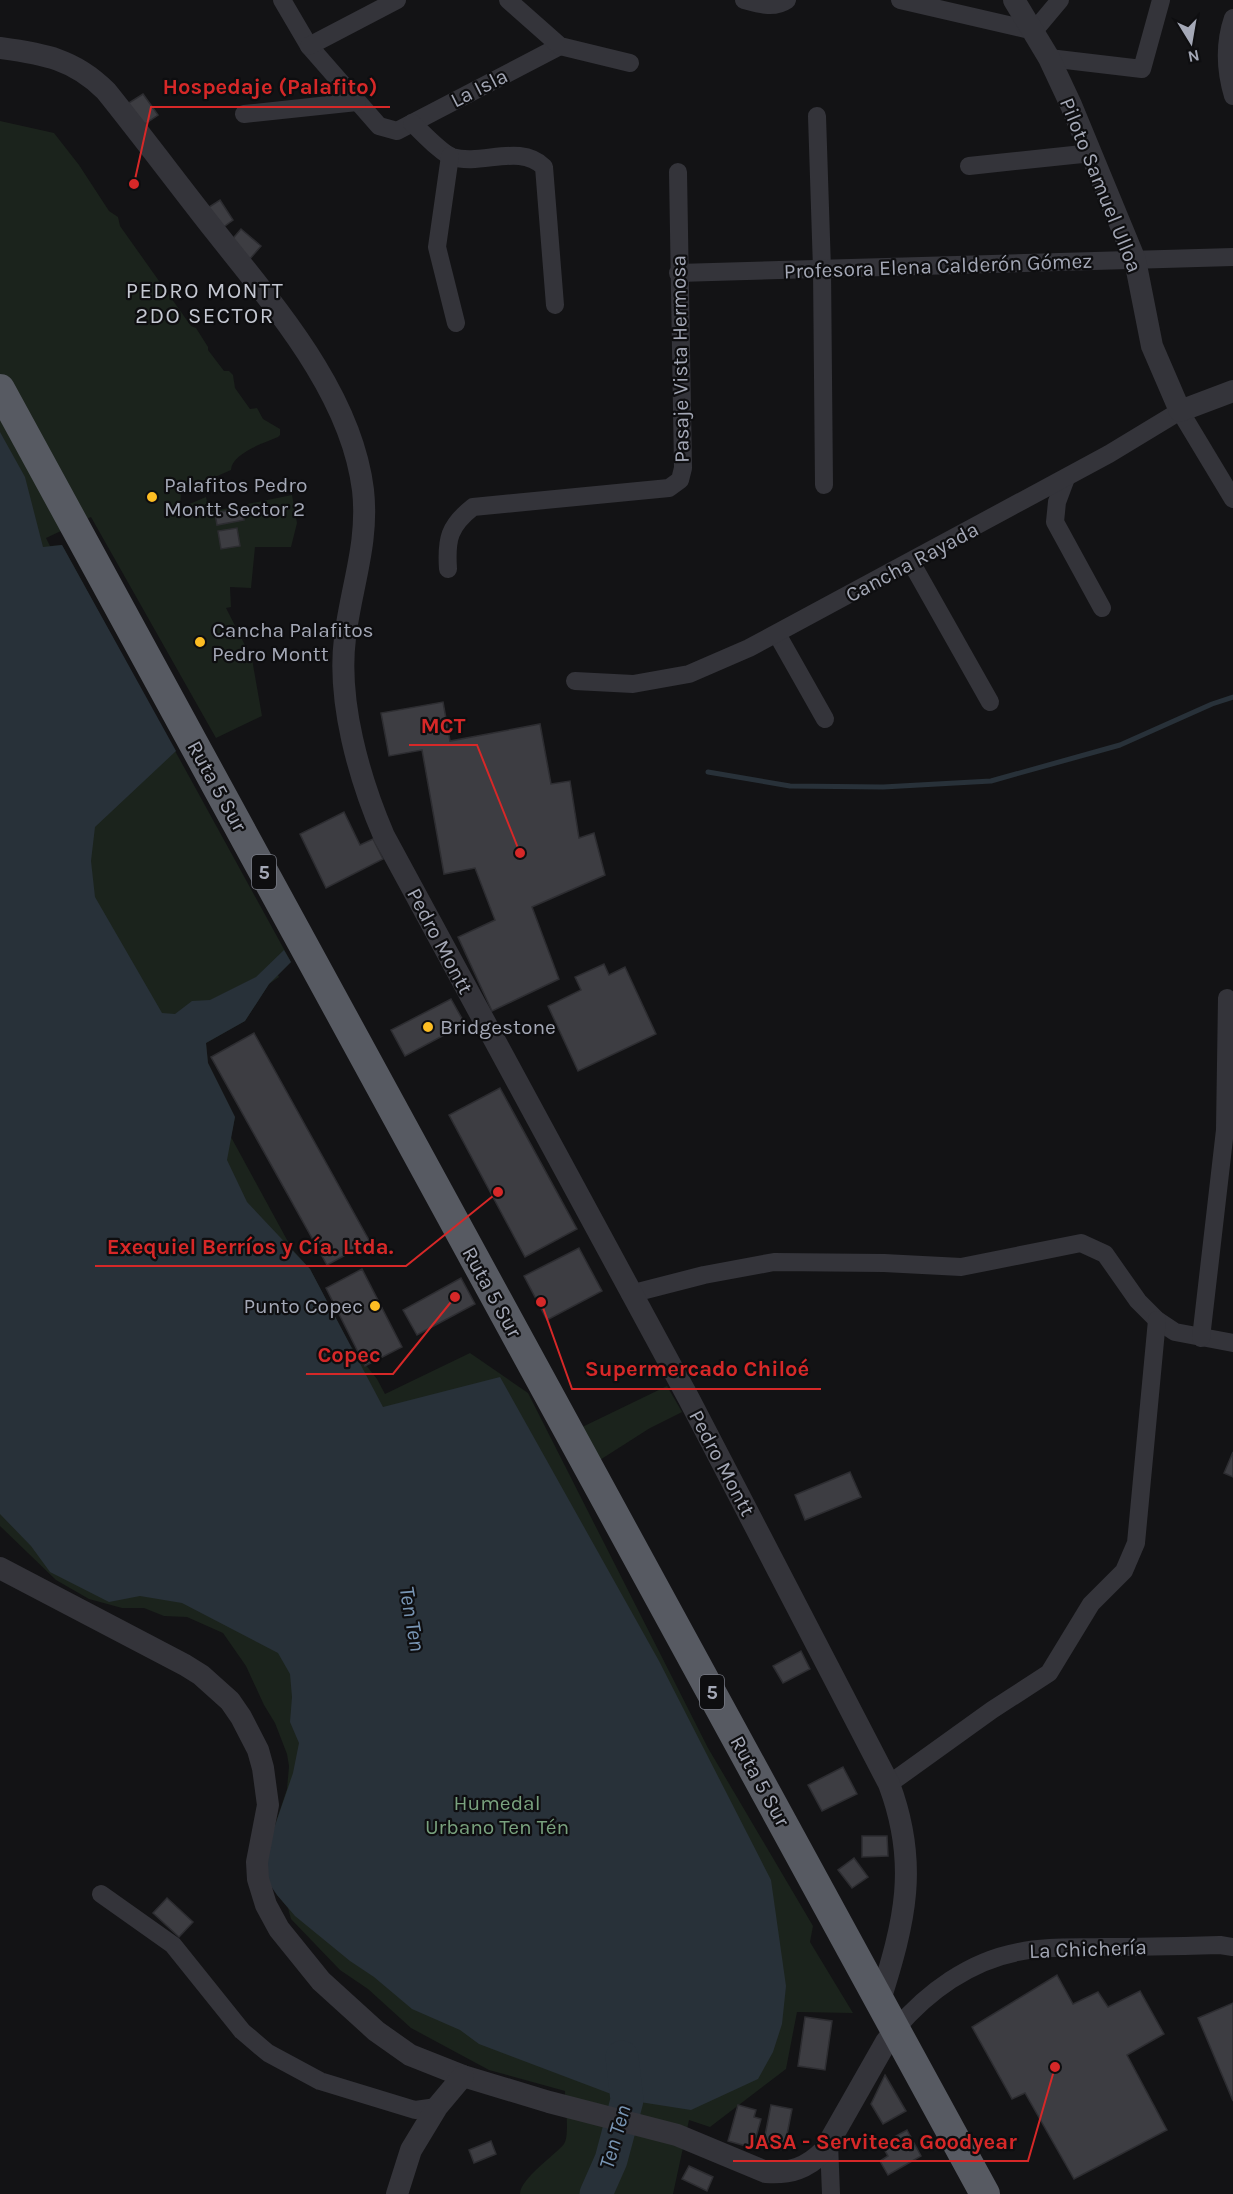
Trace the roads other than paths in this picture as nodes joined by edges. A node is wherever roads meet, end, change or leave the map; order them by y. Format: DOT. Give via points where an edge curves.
graph roads {
  1 [pos="282,0"];
  2 [pos="397,0"];
  3 [pos="508,0"];
  4 [pos="744,0"];
  5 [pos="788,0"];
  6 [pos="902,0"];
  7 [pos="1014,0"];
  8 [pos="1060,0"];
  9 [pos="1161,0"];
  10 [pos="1233,18"];
  11 [pos="1034,31"];
  12 [pos="309,46"];
  13 [pos="560,46"];
  14 [pos="0,48"];
  15 [pos="1048,58"];
  16 [pos="630,63"];
  17 [pos="1233,96"];
  18 [pos="357,102"];
  19 [pos="244,114"];
  20 [pos="817,116"];
  21 [pos="404,127"];
  22 [pos="1092,153"];
  23 [pos="450,156"];
  24 [pos="969,166"];
  25 [pos="678,172"];
  26 [pos="1233,258"];
  27 [pos="1135,260"];
  28 [pos="822,269"];
  29 [pos="678,273"];
  30 [pos="555,304"];
  31 [pos="456,323"];
  32 [pos="0,389"];
  33 [pos="1233,391"];
  34 [pos="1180,411"];
  35 [pos="1066,478"];
  36 [pos="824,485"];
  37 [pos="1233,499"];
  38 [pos="911,562"];
  39 [pos="448,569"];
  40 [pos="1102,608"];
  41 [pos="777,634"];
  42 [pos="575,681"];
  43 [pos="990,702"];
  44 [pos="825,719"];
  45 [pos="1227,998"];
  46 [pos="630,1294"];
  47 [pos="1157,1320"];
  48 [pos="1201,1338"];
  49 [pos="1233,1343"];
  50 [pos="1,1570"];
  51 [pos="890,1784"];
  52 [pos="101,1894"];
  53 [pos="1233,1947"];
  54 [pos="880,2000"];
  55 [pos="896,2029"];
  56 [pos="463,2076"];
  57 [pos="437,2107"];
  58 [pos="830,2143"];
  59 [pos="397,2194"];
  60 [pos="831,2194"];
  61 [pos="985,2194"];
  1 -- 12 [label="street"];
  2 -- 12 [label="street"];
  3 -- 13 [label="street"];
  4 -- 5 [label="street" via="772,6"];
  6 -- 11 [label="street"];
  7 -- 11 [label="street, Piloto Samuel Ulloa"];
  8 -- 11 [label="street"];
  9 -- 15 [label="street" via="1142,69"];
  10 -- 17 [label="street" via="1226,51"];
  11 -- 15 [label="street, Piloto Samuel Ulloa"];
  12 -- 18 [label="street"];
  13 -- 16 [label="street"];
  13 -- 21 [label="street, La Isla"];
  14 -- 46 [label="street, Pedro Montt" via="58,60 85,72 106,91 286,323 336,403 354,446 363,490 361,561 345,639 344,666 349,722 362,778 384,836"];
  15 -- 22 [label="street, Piloto Samuel Ulloa"];
  18 -- 19 [label="street"];
  18 -- 21 [label="street" via="379,126"];
  20 -- 28 [label="street"];
  21 -- 23 [label="street"];
  22 -- 24 [label="street"];
  22 -- 27 [label="street, Piloto Samuel Ulloa"];
  23 -- 30 [label="street" via="525,156 544,167"];
  23 -- 31 [label="street" via="437,247"];
  25 -- 29 [label="street, Pasaje Vista Hermosa"];
  26 -- 27 [label="street, Profesora Elena Calderón Gómez"];
  27 -- 28 [label="street, Profesora Elena Calderón Gómez"];
  27 -- 34 [label="street, Piloto Samuel Ulloa" via="1152,346"];
  28 -- 29 [label="street, Profesora Elena Calderón Gómez"];
  28 -- 36 [label="street"];
  29 -- 39 [label="street, Pasaje Vista Hermosa" via="684,468 680,480 669,488 473,507 452,529 447,545"];
  32 -- 54 [label="highway, Ruta 5 Sur / 5"];
  33 -- 34 [label="street, Cancha Rayada"];
  34 -- 35 [label="street, Cancha Rayada"];
  34 -- 37 [label="street"];
  35 -- 38 [label="street, Cancha Rayada"];
  35 -- 40 [label="street" via="1055,522"];
  38 -- 41 [label="street, Cancha Rayada"];
  38 -- 43 [label="street"];
  41 -- 42 [label="street, Cancha Rayada" via="689,674 633,684"];
  41 -- 44 [label="street"];
  45 -- 48 [label="street" via="1225,1130"];
  46 -- 47 [label="street" via="774,1262 961,1267 1081,1243 1105,1254 1138,1301"];
  46 -- 51 [label="street, Pedro Montt"];
  47 -- 48 [label="street" via="1175,1332"];
  47 -- 51 [label="street" via="1136,1543 1124,1571 1091,1604 1049,1673"];
  48 -- 49 [label="street"];
  50 -- 56 [label="street" via="185,1665 230,1701 251,1733 263,1768 268,1805 259,1846 258,1879 279,1929 321,1981 375,2031 410,2055"];
  51 -- 54 [label="street, Pedro Montt" via="903,1826 908,1873 902,1920"];
  52 -- 57 [label="street" via="173,1945 242,2031 268,2053 320,2081 415,2110"];
  53 -- 55 [label="street, La Chichería" via="1058,1948 1018,1952 957,1976"];
  54 -- 55 [label="highway, Ruta 5 Sur / 5"];
  55 -- 58 [label="street"];
  55 -- 61 [label="highway, Ruta 5 Sur / 5"];
  56 -- 57 [label="street"];
  56 -- 58 [label="street" via="677,2135 766,2172 788,2172 808,2165"];
  57 -- 59 [label="street" via="411,2150"];
  58 -- 60 [label="street"];
}
